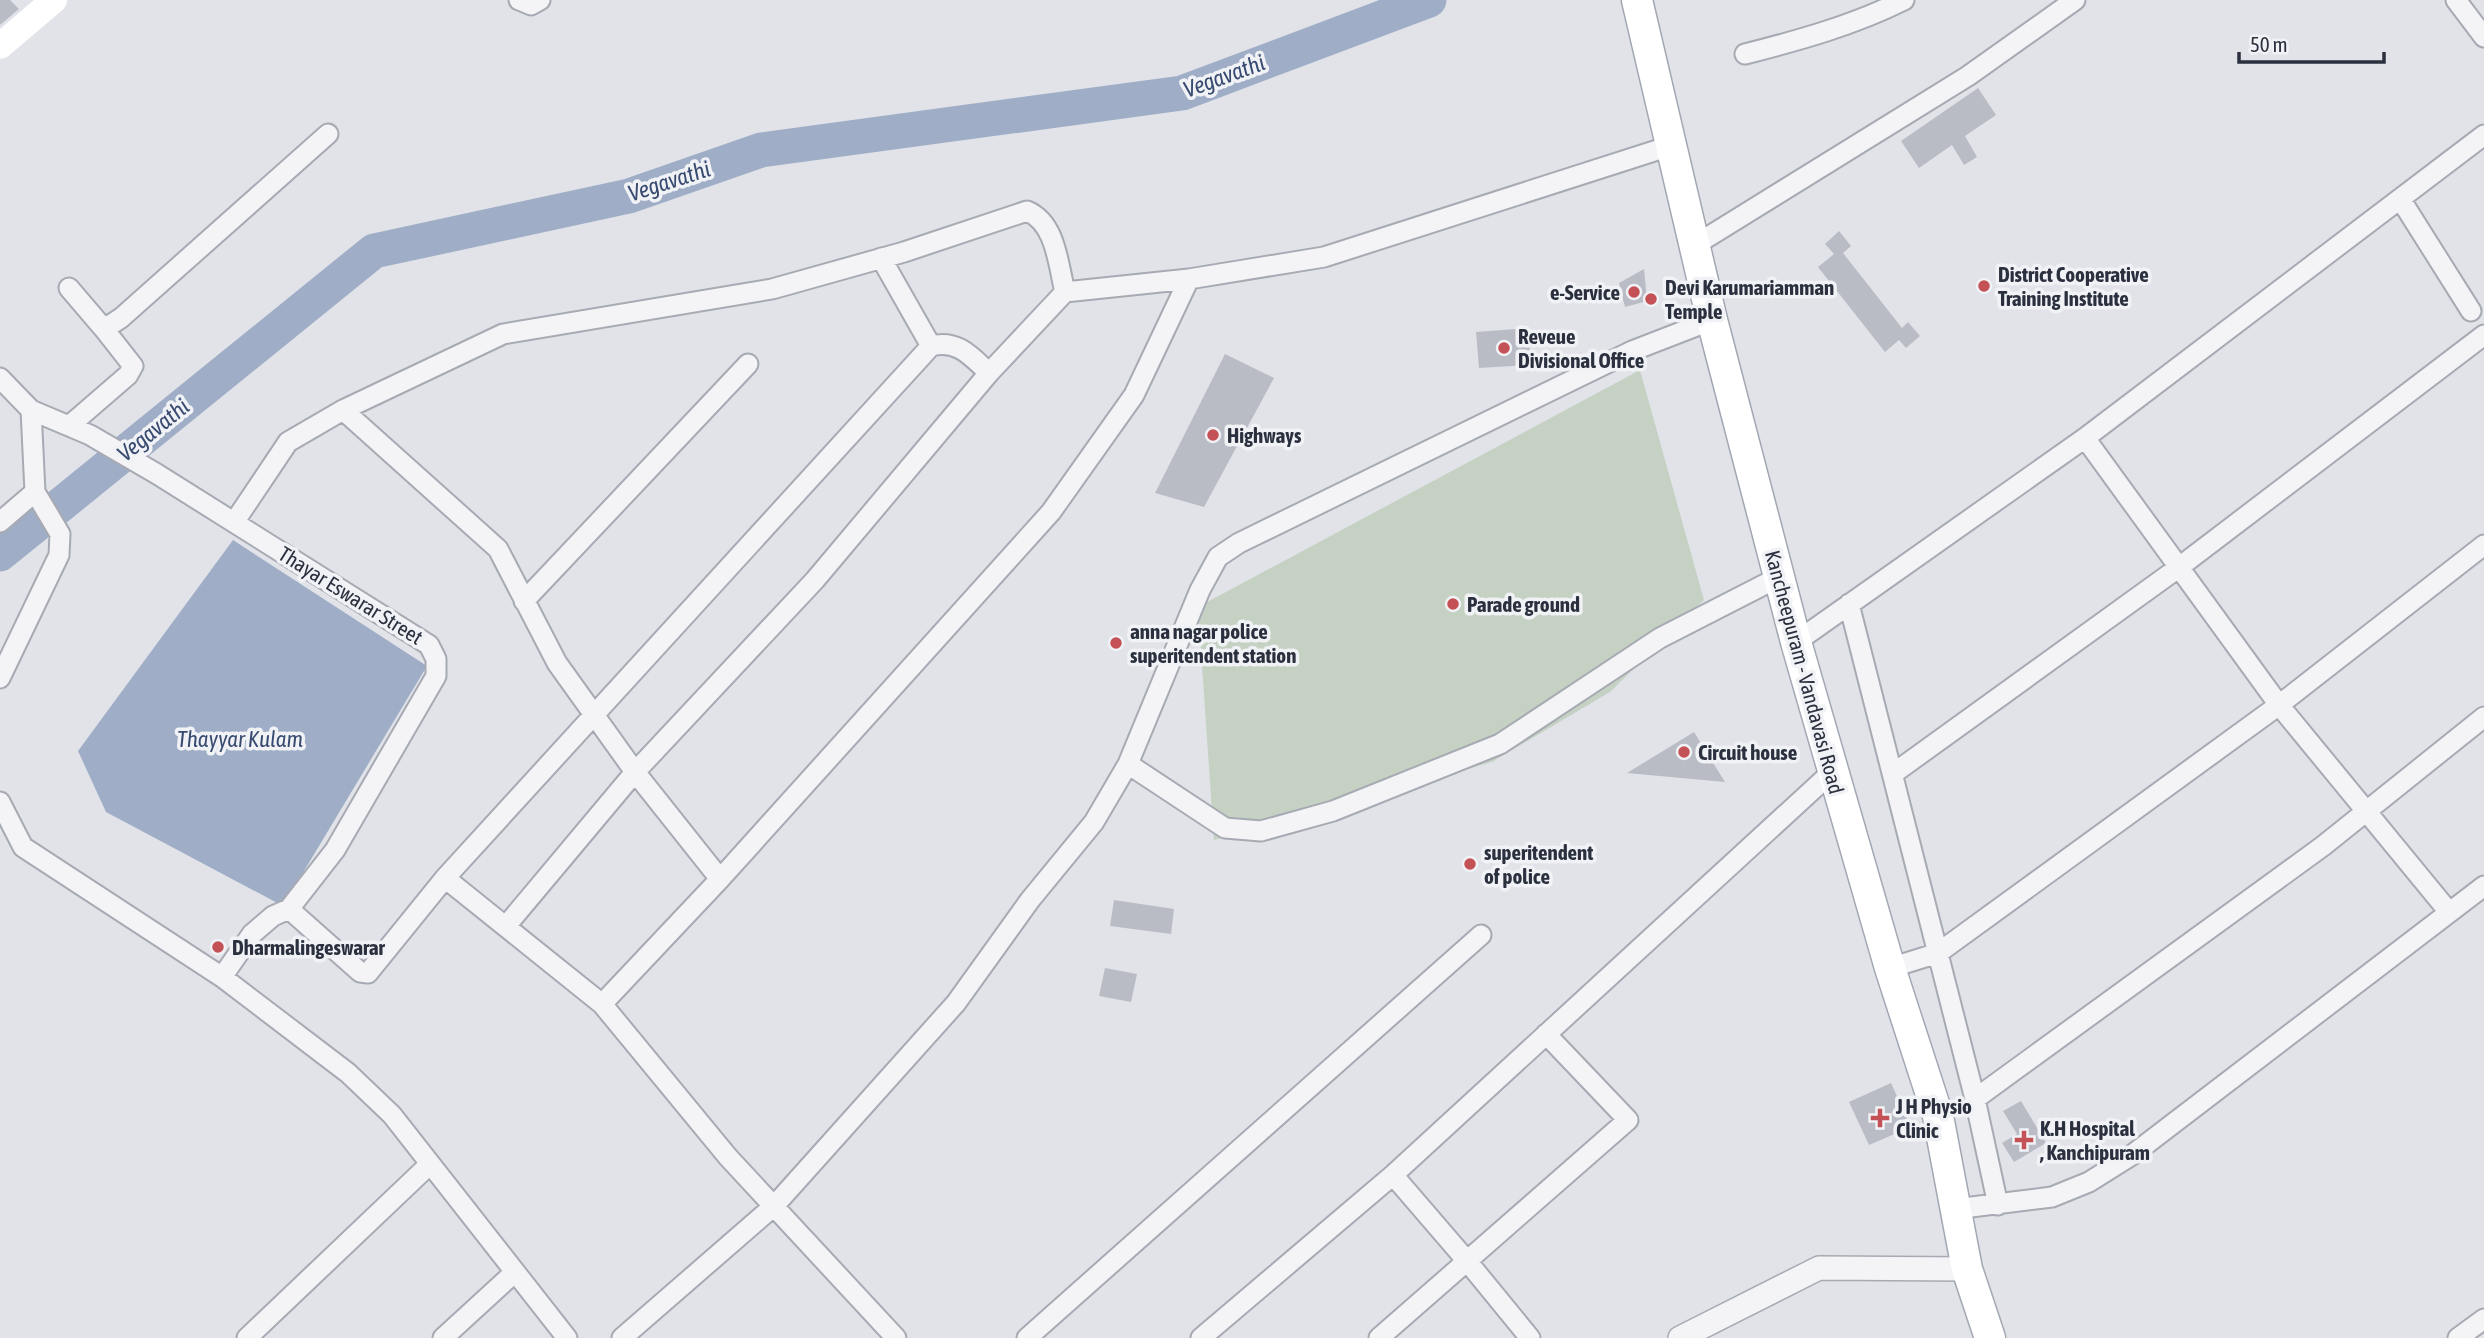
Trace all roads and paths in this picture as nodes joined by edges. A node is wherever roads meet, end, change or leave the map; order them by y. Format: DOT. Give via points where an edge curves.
graph roads {
  1 [pos="54,0"];
  2 [pos="519,0"];
  3 [pos="540,0"];
  4 [pos="1904,0"];
  5 [pos="2075,0"];
  6 [pos="2456,0"];
  7 [pos="1638,5"];
  8 [pos="2484,37"];
  9 [pos="0,46"];
  10 [pos="1745,54"];
  11 [pos="328,134"];
  12 [pos="2484,135"];
  13 [pos="1673,145"];
  14 [pos="2401,200"];
  15 [pos="1695,245"];
  16 [pos="881,258"];
  17 [pos="1189,279"];
  18 [pos="69,288"];
  19 [pos="1065,292"];
  20 [pos="2478,306"];
  21 [pos="1712,320"];
  22 [pos="2484,327"];
  23 [pos="104,329"];
  24 [pos="2484,335"];
  25 [pos="931,346"];
  26 [pos="748,364"];
  27 [pos="989,373"];
  28 [pos="0,378"];
  29 [pos="31,410"];
  30 [pos="343,410"];
  31 [pos="69,426"];
  32 [pos="2085,438"];
  33 [pos="38,498"];
  34 [pos="0,522"];
  35 [pos="234,522"];
  36 [pos="2484,545"];
  37 [pos="2178,568"];
  38 [pos="1779,577"];
  39 [pos="524,600"];
  40 [pos="1849,604"];
  41 [pos="1796,642"];
  42 [pos="0,678"];
  43 [pos="2279,705"];
  44 [pos="595,717"];
  45 [pos="2484,717"];
  46 [pos="1128,764"];
  47 [pos="635,772"];
  48 [pos="1832,772"];
  49 [pos="1894,774"];
  50 [pos="0,802"];
  51 [pos="2367,812"];
  52 [pos="446,878"];
  53 [pos="720,880"];
  54 [pos="2484,886"];
  55 [pos="289,909"];
  56 [pos="2449,912"];
  57 [pos="506,926"];
  58 [pos="1481,935"];
  59 [pos="1938,953"];
  60 [pos="1890,968"];
  61 [pos="222,977"];
  62 [pos="602,1004"];
  63 [pos="1546,1034"];
  64 [pos="1975,1099"];
  65 [pos="430,1164"];
  66 [pos="1393,1175"];
  67 [pos="775,1205"];
  68 [pos="1997,1205"];
  69 [pos="1955,1209"];
  70 [pos="1467,1261"];
  71 [pos="1967,1269"];
  72 [pos="515,1272"];
  73 [pos="2484,1319"];
  74 [pos="886,1335"];
  75 [pos="1527,1337"];
  76 [pos="247,1338"];
  77 [pos="443,1338"];
  78 [pos="567,1338"];
  79 [pos="622,1338"];
  80 [pos="1027,1338"];
  81 [pos="1201,1338"];
  82 [pos="1379,1338"];
  83 [pos="1680,1338"];
  84 [pos="1990,1338"];
  85 [pos="2458,1338"];
  1 -- 9 [label="main road"];
  2 -- 3 [label="street" via="531,5"];
  4 -- 10 [label="street" via="1875,15"];
  5 -- 15 [label="street" via="1968,76"];
  6 -- 8 [label="street"];
  7 -- 13 [label="main road, Kancheepuram - Vandavasi Road"];
  11 -- 23 [label="street"];
  12 -- 14 [label="street"];
  13 -- 15 [label="main road, Kancheepuram - Vandavasi Road"];
  13 -- 17 [label="street" via="1324,257"];
  14 -- 20 [label="street"];
  14 -- 32 [label="street"];
  15 -- 21 [label="main road, Kancheepuram - Vandavasi Road"];
  16 -- 19 [label="street" via="1027,211 1040,216 1051,237"];
  16 -- 25 [label="street"];
  16 -- 30 [label="street" via="772,289 503,334"];
  17 -- 19 [label="street"];
  17 -- 53 [label="street" via="1134,395 1051,512"];
  18 -- 23 [label="street"];
  19 -- 27 [label="street"];
  20 -- 22 [label="street"];
  21 -- 38 [label="main road, Kancheepuram - Vandavasi Road"];
  21 -- 46 [label="street" via="1632,351 1218,557 1199,590"];
  23 -- 31 [label="street" via="133,366"];
  24 -- 37 [label="street"];
  25 -- 27 [label="street" via="943,342 961,347"];
  25 -- 44 [label="street"];
  26 -- 39 [label="street"];
  27 -- 47 [label="street" via="815,580"];
  28 -- 29 [label="street, Thayar Eswarar Street"];
  29 -- 31 [label="street, Thayar Eswarar Street"];
  29 -- 33 [label="street"];
  30 -- 35 [label="street" via="288,442"];
  30 -- 39 [label="street" via="498,549"];
  31 -- 35 [label="street, Thayar Eswarar Street"];
  32 -- 37 [label="street"];
  32 -- 40 [label="street"];
  33 -- 34 [label="street"];
  33 -- 42 [label="street" via="60,534 59,555"];
  35 -- 55 [label="street, Thayar Eswarar Street" via="429,645 436,659 436,676 362,807"];
  36 -- 43 [label="street"];
  37 -- 43 [label="street"];
  37 -- 49 [label="street"];
  38 -- 41 [label="main road, Kancheepuram - Vandavasi Road"];
  38 -- 46 [label="street" via="1660,638 1500,744 1334,811 1261,831 1225,828"];
  39 -- 44 [label="street" via="557,663"];
  40 -- 41 [label="street"];
  40 -- 49 [label="street"];
  41 -- 48 [label="main road, Kancheepuram - Vandavasi Road"];
  43 -- 51 [label="street"];
  43 -- 59 [label="street"];
  44 -- 47 [label="street"];
  44 -- 52 [label="street"];
  45 -- 51 [label="street"];
  46 -- 67 [label="street" via="1094,822 1030,900 956,1003"];
  47 -- 53 [label="street"];
  47 -- 57 [label="street"];
  48 -- 60 [label="main road, Kancheepuram - Vandavasi Road"];
  48 -- 63 [label="street"];
  49 -- 59 [label="street"];
  50 -- 61 [label="street" via="23,847"];
  51 -- 56 [label="street"];
  51 -- 64 [label="street"];
  52 -- 55 [label="street" via="368,973 360,972"];
  52 -- 57 [label="street"];
  53 -- 62 [label="street"];
  54 -- 56 [label="street"];
  55 -- 61 [label="street, Thayar Eswarar Street" via="252,934"];
  56 -- 68 [label="street" via="2132,1155 2089,1182 2052,1197"];
  57 -- 62 [label="street"];
  58 -- 80 [label="street"];
  59 -- 60 [label="street"];
  59 -- 64 [label="street"];
  60 -- 69 [label="main road, Kancheepuram - Vandavasi Road" via="1938,1116"];
  61 -- 65 [label="street" via="348,1073 392,1115"];
  62 -- 67 [label="street" via="728,1157"];
  63 -- 66 [label="street"];
  63 -- 70 [label="street" via="1628,1120"];
  64 -- 68 [label="street"];
  65 -- 72 [label="street"];
  65 -- 76 [label="street"];
  66 -- 70 [label="street"];
  66 -- 81 [label="street"];
  67 -- 74 [label="street"];
  67 -- 79 [label="street"];
  68 -- 69 [label="street"];
  69 -- 71 [label="main road, Kancheepuram - Vandavasi Road"];
  70 -- 75 [label="street"];
  70 -- 82 [label="street"];
  71 -- 83 [label="street" via="1819,1268"];
  71 -- 84 [label="main road, Kancheepuram - Vandavasi Road"];
  72 -- 77 [label="street"];
  72 -- 78 [label="street"];
  73 -- 85 [label="street"];
}
